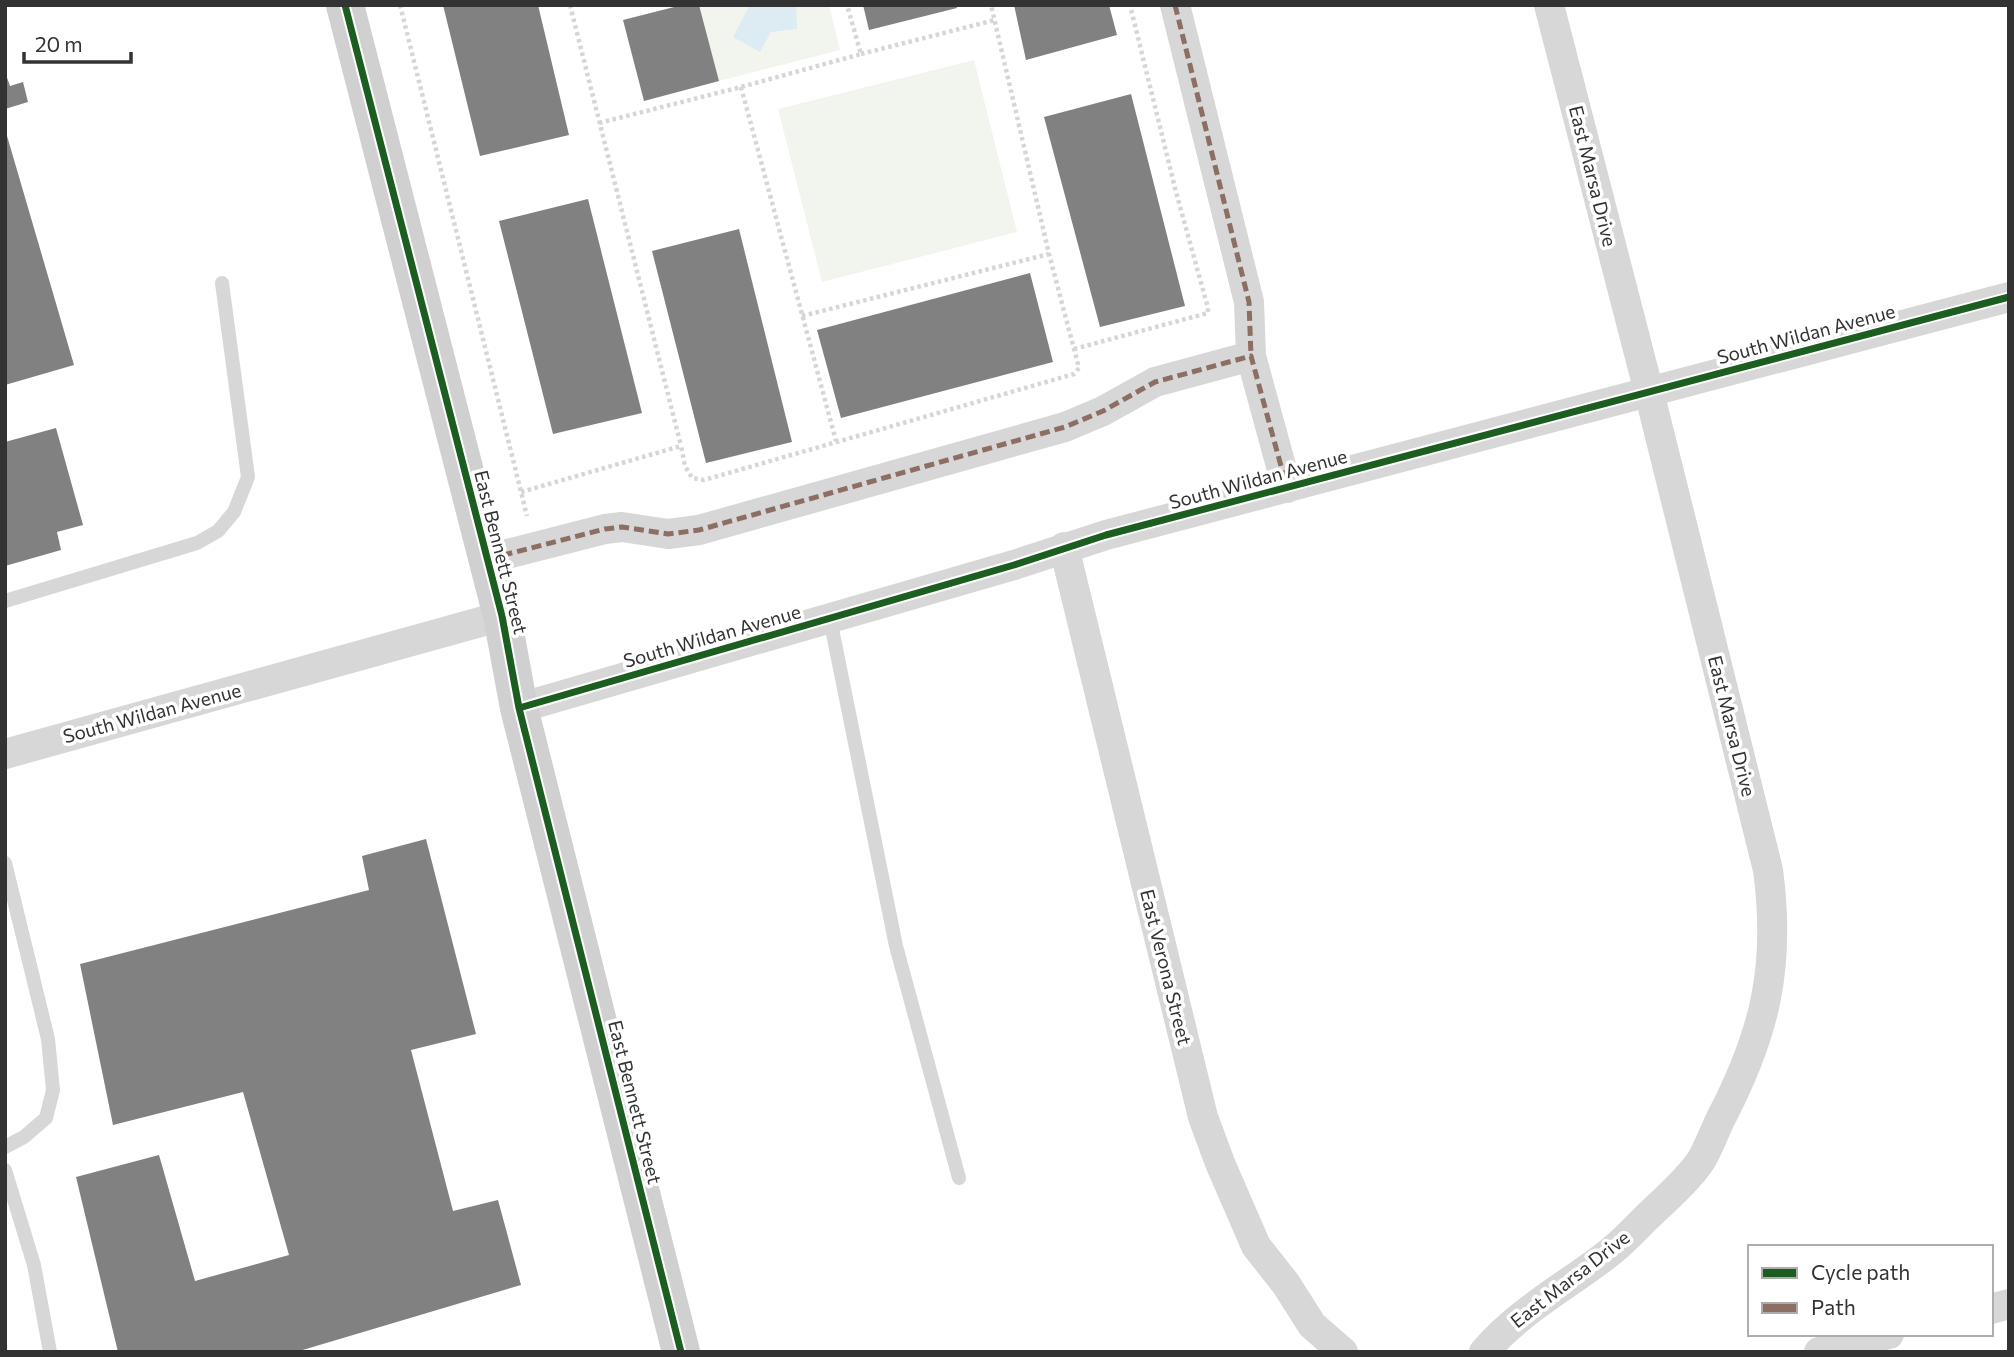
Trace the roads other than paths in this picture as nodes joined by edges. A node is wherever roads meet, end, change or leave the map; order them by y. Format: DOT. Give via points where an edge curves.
graph roads {
  1 [pos="345,5"];
  2 [pos="1175,5"];
  3 [pos="1549,5"];
  4 [pos="222,284"];
  5 [pos="2009,297"];
  6 [pos="1251,356"];
  7 [pos="1649,392"];
  8 [pos="1287,488"];
  9 [pos="1064,547"];
  10 [pos="488,559"];
  11 [pos="5,601"];
  12 [pos="502,616"];
  13 [pos="830,619"];
  14 [pos="519,708"];
  15 [pos="5,754"];
  16 [pos="5,863"];
  17 [pos="5,1147"];
  18 [pos="5,1170"];
  19 [pos="958,1178"];
  20 [pos="1881,1336"];
  21 [pos="50,1352"];
  22 [pos="681,1352"];
  23 [pos="1343,1352"];
  24 [pos="1485,1352"];
  25 [pos="1819,1352"];
  1 -- 10 [label="street, East Bennett Street"];
  2 -- 6 [label="street" via="1249,302"];
  3 -- 7 [label="street, East Marsa Drive"];
  4 -- 11 [label="lane" via="248,477 234,512 218,531 197,543"];
  5 -- 7 [label="street, South Wildan Avenue"];
  6 -- 8 [label="street"];
  6 -- 10 [label="street" via="1155,382 1065,427 699,530 668,534 605,529"];
  7 -- 8 [label="street, South Wildan Avenue"];
  7 -- 24 [label="street, East Marsa Drive" via="1768,870 1773,906 1770,980 1751,1053 1701,1160 1610,1252 1527,1310"];
  8 -- 9 [label="street, South Wildan Avenue"];
  9 -- 13 [label="street, South Wildan Avenue"];
  9 -- 23 [label="street, East Verona Street" via="1203,1117 1256,1246 1312,1325"];
  10 -- 12 [label="street, East Bennett Street"];
  12 -- 14 [label="street, East Bennett Street"];
  12 -- 15 [label="street, South Wildan Avenue"];
  13 -- 14 [label="street, South Wildan Avenue"];
  13 -- 19 [label="lane" via="896,946"];
  14 -- 22 [label="street, East Bennett Street"];
  16 -- 17 [label="lane" via="48,1039 53,1090 46,1118"];
  18 -- 21 [label="lane" via="34,1265"];
  20 -- 25 [label="street"];
}
